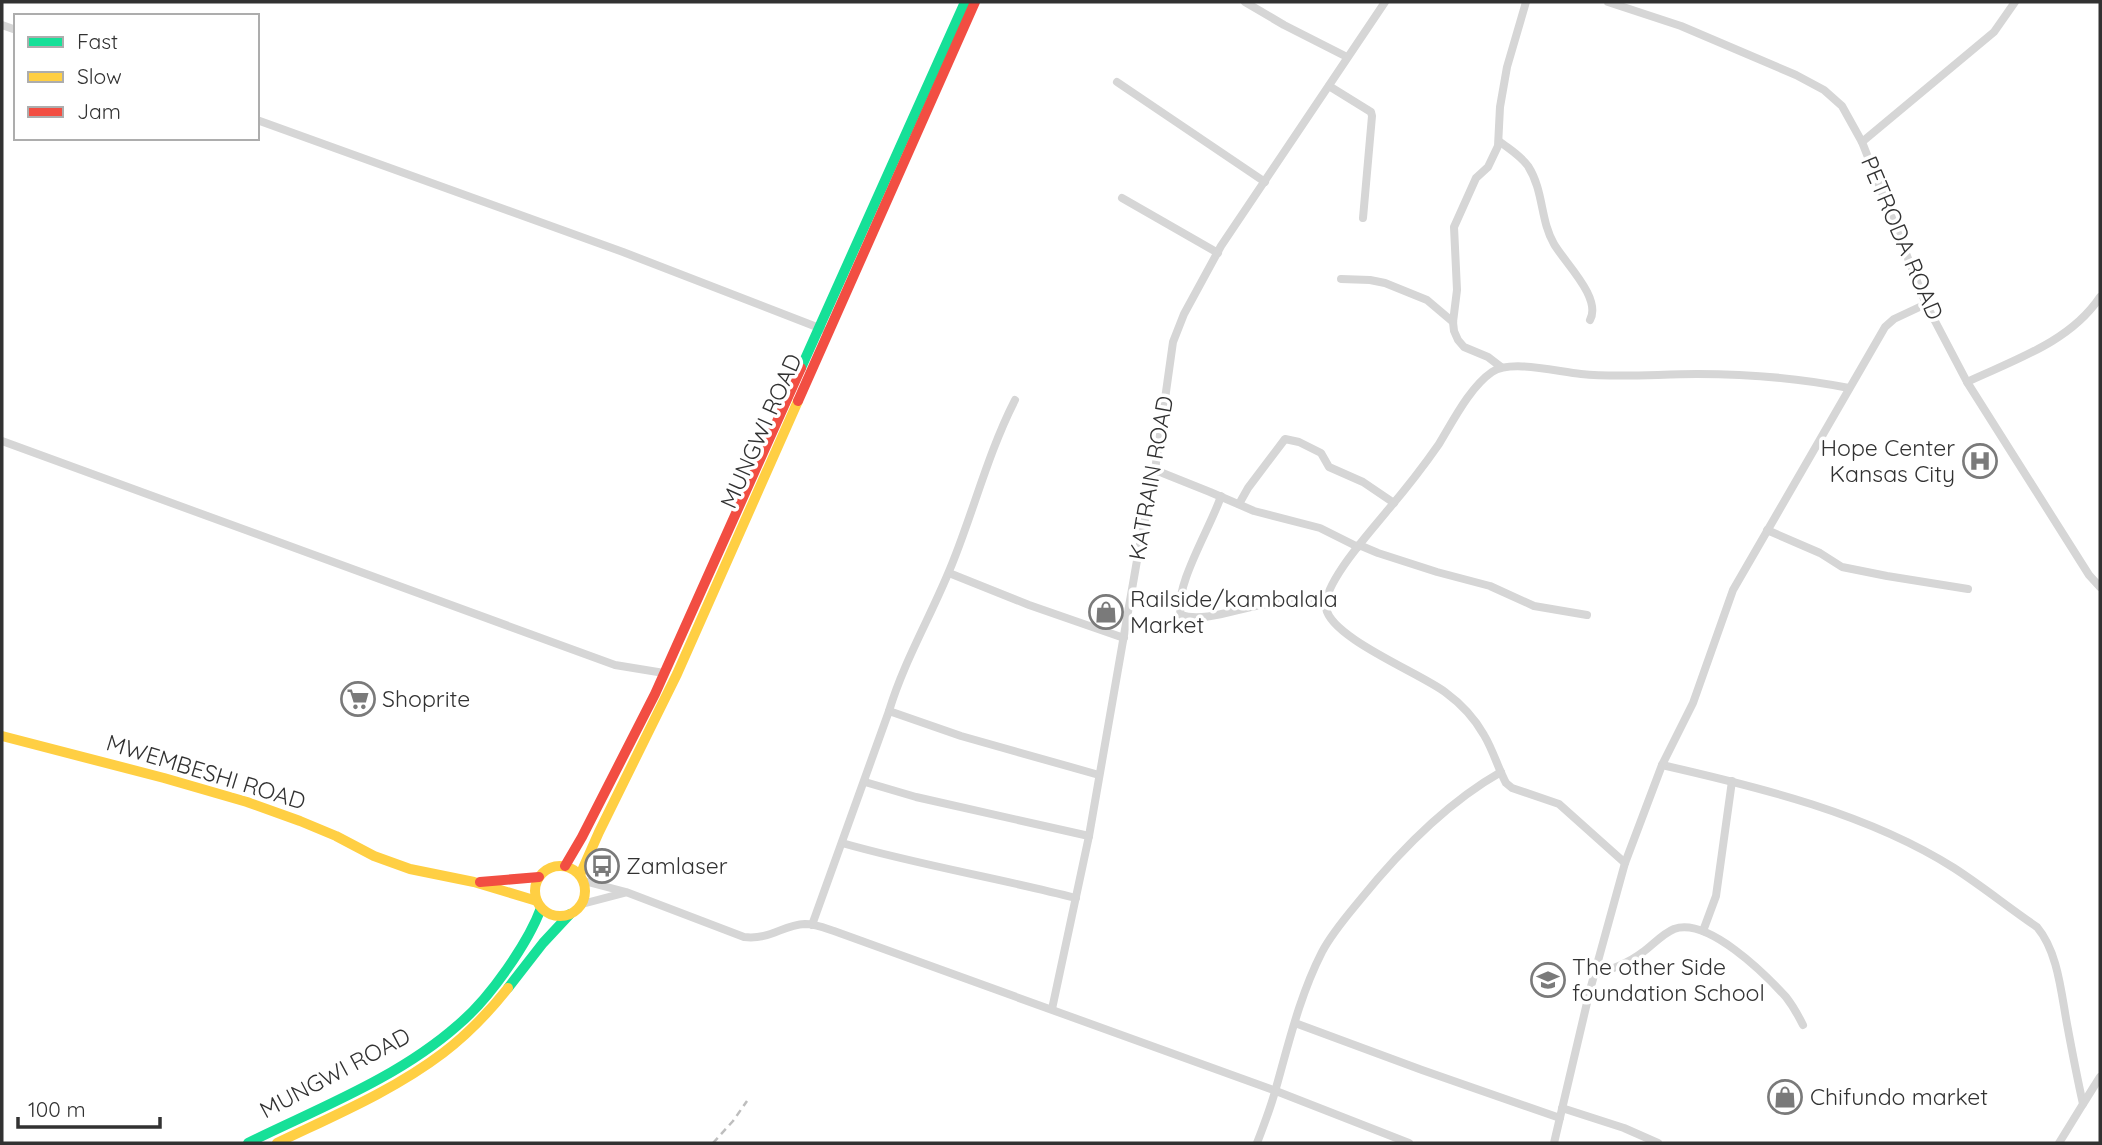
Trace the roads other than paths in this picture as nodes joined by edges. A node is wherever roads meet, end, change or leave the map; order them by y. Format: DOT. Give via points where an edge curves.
graph roads {
  1 [pos="965,2"];
  2 [pos="975,2"];
  3 [pos="1245,2"];
  4 [pos="1385,2"];
  5 [pos="1526,2"];
  6 [pos="1608,2"];
  7 [pos="2015,2"];
  8 [pos="1347,57"];
  9 [pos="1117,82"];
  10 [pos="1329,86"];
  11 [pos="259,121"];
  12 [pos="1499,141"];
  13 [pos="1862,142"];
  14 [pos="1265,182"];
  15 [pos="1122,198"];
  16 [pos="1363,218"];
  17 [pos="1218,253"];
  18 [pos="1341,279"];
  19 [pos="2100,297"];
  20 [pos="1926,304"];
  21 [pos="1590,320"];
  22 [pos="1453,323"];
  23 [pos="824,330"];
  24 [pos="1501,368"];
  25 [pos="1967,382"];
  26 [pos="1849,388"];
  27 [pos="1015,400"];
  28 [pos="2,441"];
  29 [pos="1155,470"];
  30 [pos="1221,496"];
  31 [pos="1394,503"];
  32 [pos="1239,504"];
  33 [pos="1767,530"];
  34 [pos="1358,546"];
  35 [pos="949,573"];
  36 [pos="2100,587"];
  37 [pos="1968,589"];
  38 [pos="1326,600"];
  39 [pos="1587,615"];
  40 [pos="1124,638"];
  41 [pos="664,673"];
  42 [pos="889,711"];
  43 [pos="2,736"];
  44 [pos="1662,765"];
  45 [pos="1501,772"];
  46 [pos="1099,775"];
  47 [pos="1732,781"];
  48 [pos="865,782"];
  49 [pos="1089,835"];
  50 [pos="842,843"];
  51 [pos="1625,863"];
  52 [pos="565,866"];
  53 [pos="539,877"];
  54 [pos="582,878"];
  55 [pos="474,882"];
  56 [pos="626,892"];
  57 [pos="1076,898"];
  58 [pos="539,904"];
  59 [pos="582,904"];
  60 [pos="570,914"];
  61 [pos="813,925"];
  62 [pos="1703,932"];
  63 [pos="1594,975"];
  64 [pos="1052,1009"];
  65 [pos="1295,1023"];
  66 [pos="1803,1025"];
  67 [pos="2100,1077"];
  68 [pos="1276,1091"];
  69 [pos="2083,1104"];
  70 [pos="1562,1108"];
  71 [pos="1560,1118"];
  72 [pos="248,1143"];
  73 [pos="277,1143"];
  74 [pos="1257,1143"];
  75 [pos="1409,1143"];
  76 [pos="1554,1143"];
  77 [pos="1658,1143"];
  78 [pos="2059,1143"];
  1 -- 23 [label="main road, MUNGWI ROAD"];
  2 -- 23 [label="main road, MUNGWI ROAD"];
  3 -- 8 [label="street"];
  4 -- 8 [label="street, KATRAIN ROAD"];
  5 -- 12 [label="street" via="1507,67"];
  6 -- 13 [label="street, PETRODA ROAD" via="1682,26 1824,90 1842,106"];
  7 -- 13 [label="street" via="1994,32"];
  8 -- 10 [label="street, KATRAIN ROAD"];
  9 -- 14 [label="street"];
  10 -- 14 [label="street, KATRAIN ROAD"];
  10 -- 16 [label="street" via="1371,112"];
  11 -- 23 [label="street"];
  12 -- 21 [label="street" via="1522,159 1537,182 1550,236 1591,299"];
  12 -- 22 [label="street" via="1454,226 1457,290"];
  13 -- 20 [label="street, PETRODA ROAD"];
  14 -- 17 [label="street, KATRAIN ROAD"];
  15 -- 17 [label="street"];
  17 -- 29 [label="street, KATRAIN ROAD" via="1173,342"];
  18 -- 22 [label="street" via="1379,282 1423,298"];
  19 -- 25 [label="street" via="2064,335"];
  20 -- 25 [label="street, PETRODA ROAD"];
  20 -- 26 [label="street" via="1885,327"];
  22 -- 24 [label="street" via="1461,344 1488,356"];
  23 -- 41 [label="main road, MUNGWI ROAD"];
  23 -- 54 [label="main road, MUNGWI ROAD" via="677,674 599,832"];
  24 -- 26 [label="street" via="1634,377 1768,376"];
  24 -- 31 [label="street" via="1480,381"];
  25 -- 36 [label="street, PETRODA ROAD"];
  26 -- 33 [label="street"];
  27 -- 35 [label="street"];
  28 -- 41 [label="street" via="615,665"];
  29 -- 30 [label="street"];
  29 -- 40 [label="street, KATRAIN ROAD"];
  30 -- 32 [label="street"];
  30 -- 38 [label="street" via="1192,561 1181,615 1192,618 1265,604"];
  31 -- 32 [label="street" via="1329,467 1321,453 1285,439"];
  31 -- 34 [label="street"];
  32 -- 34 [label="street" via="1320,528"];
  33 -- 37 [label="street" via="1842,567"];
  33 -- 44 [label="street" via="1733,590 1693,703"];
  34 -- 38 [label="street"];
  34 -- 39 [label="street" via="1490,586 1534,606"];
  35 -- 40 [label="street"];
  35 -- 42 [label="street"];
  38 -- 45 [label="street" via="1329,615 1342,629 1457,702 1484,735"];
  40 -- 46 [label="street, KATRAIN ROAD"];
  41 -- 52 [label="main road, MUNGWI ROAD"];
  42 -- 46 [label="street"];
  42 -- 48 [label="street"];
  43 -- 55 [label="main road, MWEMBESHI ROAD" via="247,802 410,869"];
  44 -- 47 [label="street"];
  44 -- 51 [label="street"];
  45 -- 51 [label="street" via="1512,788 1559,804"];
  45 -- 65 [label="street" via="1457,801 1404,851 1340,924 1323,951"];
  46 -- 49 [label="street, KATRAIN ROAD"];
  47 -- 62 [label="street" via="1716,896"];
  47 -- 69 [label="street" via="1863,822 1903,841 1953,867 2037,927 2050,947"];
  48 -- 49 [label="street"];
  48 -- 50 [label="street"];
  49 -- 57 [label="street, KATRAIN ROAD"];
  50 -- 57 [label="street"];
  50 -- 61 [label="street"];
  51 -- 63 [label="street"];
  52 -- 53 [label="main road" via="550,867"];
  52 -- 54 [label="main road"];
  53 -- 55 [label="main road"];
  53 -- 58 [label="main road" via="535,889"];
  54 -- 56 [label="street"];
  54 -- 59 [label="main road"];
  55 -- 58 [label="main road"];
  56 -- 59 [label="street"];
  56 -- 61 [label="street" via="744,937 757,939 794,926"];
  57 -- 64 [label="street, KATRAIN ROAD"];
  58 -- 60 [label="main road" via="558,916"];
  58 -- 72 [label="main road, MUNGWI ROAD" via="532,932 513,960 451,1031 388,1074"];
  59 -- 60 [label="main road"];
  60 -- 73 [label="main road, MUNGWI ROAD" via="488,1012 447,1051 375,1095"];
  61 -- 64 [label="street"];
  62 -- 63 [label="street" via="1673,929 1634,958"];
  62 -- 66 [label="street" via="1716,936 1760,971 1787,998"];
  63 -- 70 [label="street"];
  64 -- 68 [label="street"];
  65 -- 68 [label="street"];
  65 -- 71 [label="street"];
  67 -- 69 [label="street"];
  68 -- 74 [label="street"];
  68 -- 75 [label="street"];
  69 -- 78 [label="street"];
  70 -- 71 [label="street"];
  70 -- 77 [label="street"];
  71 -- 76 [label="street"];
}
